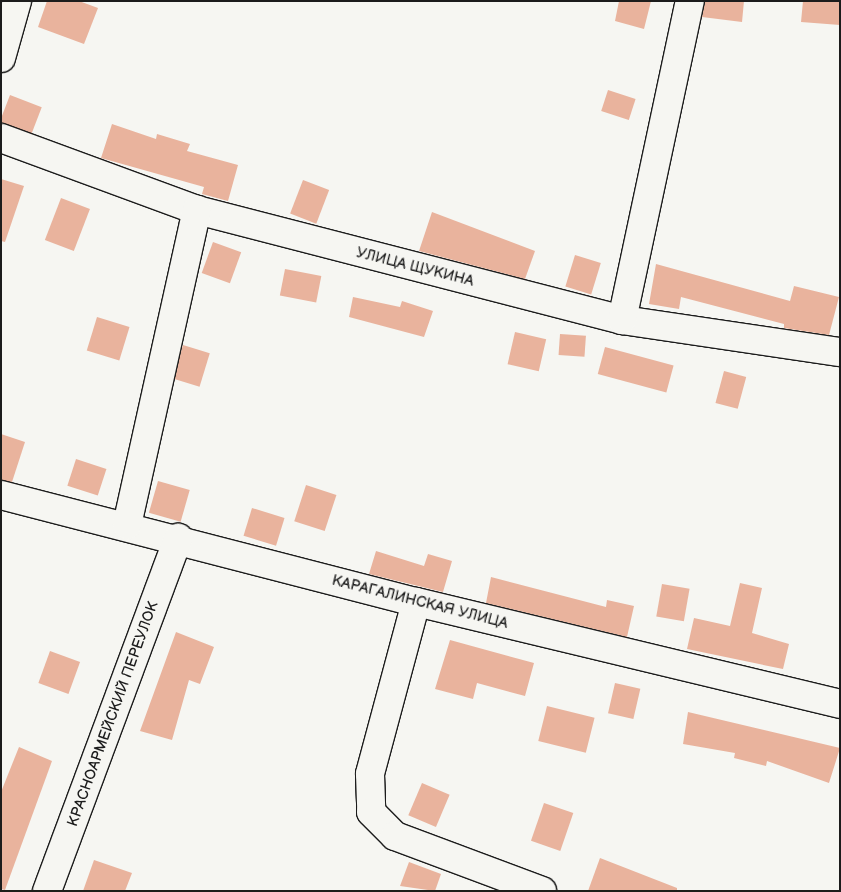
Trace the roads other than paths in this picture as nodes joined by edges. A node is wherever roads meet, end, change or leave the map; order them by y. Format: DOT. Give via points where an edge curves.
graph roads {
  1 [pos="17,1"];
  2 [pos="690,1"];
  3 [pos="1,58"];
  4 [pos="1,138"];
  5 [pos="197,210"];
  6 [pos="622,320"];
  7 [pos="840,352"];
  8 [pos="1,495"];
  9 [pos="127,525"];
  10 [pos="178,538"];
  11 [pos="416,602"];
  12 [pos="840,704"];
  13 [pos="47,891"];
  14 [pos="542,891"];
  1 -- 3 [label="street"];
  2 -- 6 [label="street"];
  4 -- 5 [label="street, УЛИЦА ЩУКИНА"];
  5 -- 6 [label="street, УЛИЦА ЩУКИНА"];
  5 -- 9 [label="street"];
  6 -- 7 [label="street, УЛИЦА ЩУКИНА"];
  8 -- 9 [label="street, КАРАГАЛИНСКАЯ УЛИЦА"];
  9 -- 10 [label="street, КАРАГАЛИНСКАЯ УЛИЦА"];
  10 -- 11 [label="street, КАРАГАЛИНСКАЯ УЛИЦА"];
  10 -- 13 [label="street, КРАСНОАРМЕЙСКИЙ ПЕРЕУЛОК"];
  11 -- 12 [label="street, КАРАГАЛИНСКАЯ УЛИЦА"];
  11 -- 14 [label="street" via="370,774 371,812 395,836"];
}
